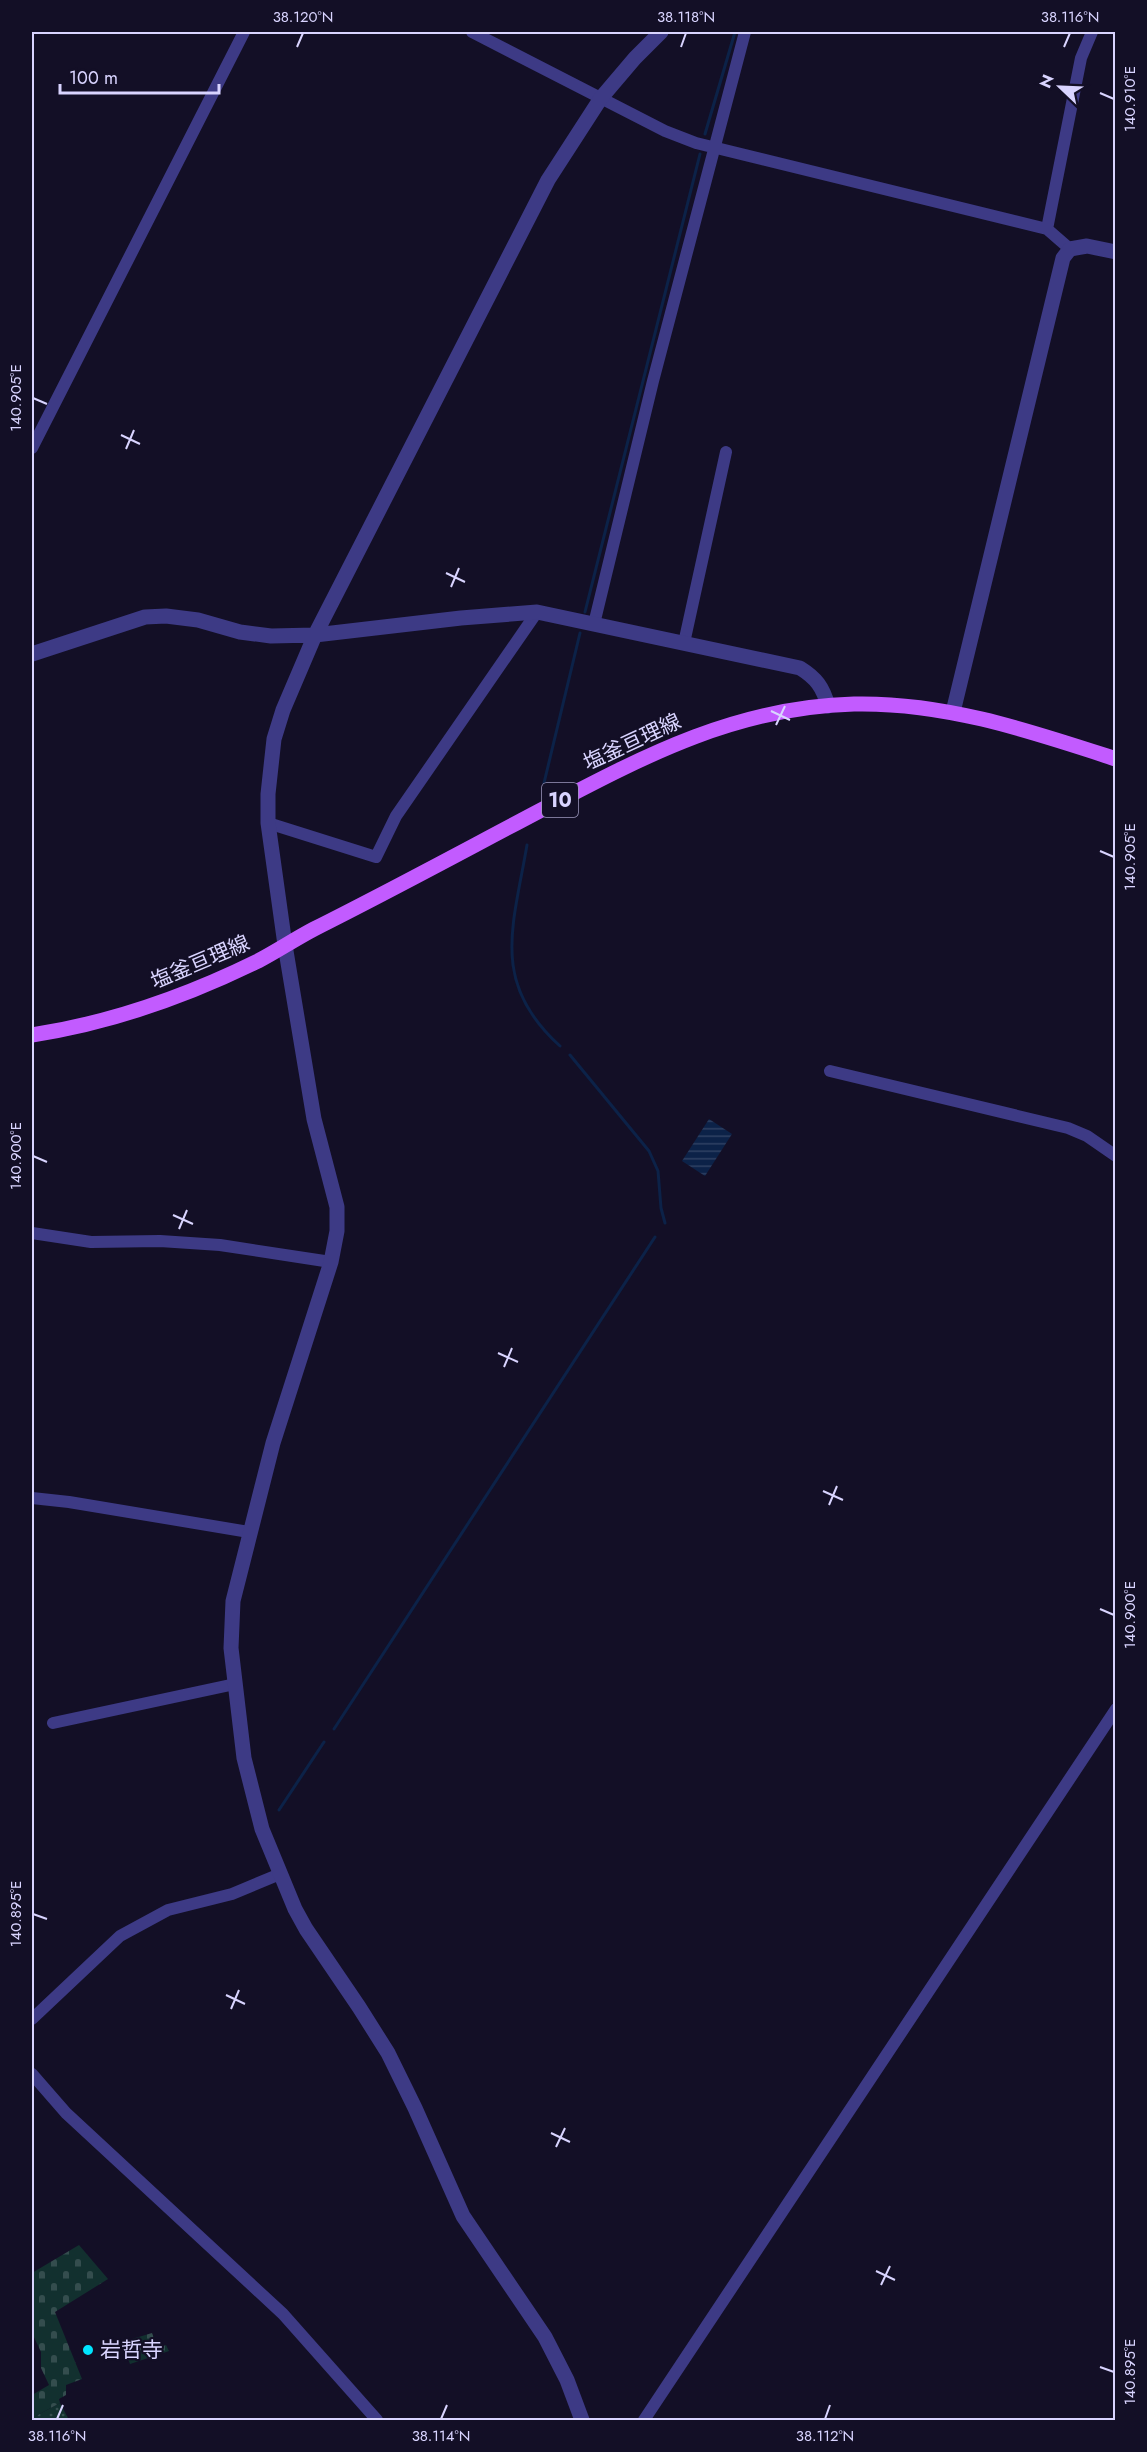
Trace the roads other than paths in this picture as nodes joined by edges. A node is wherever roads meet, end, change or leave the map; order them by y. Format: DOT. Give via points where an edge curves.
graph roads {
  1 [pos="244,32"];
  2 [pos="472,32"];
  3 [pos="661,32"];
  4 [pos="745,32"];
  5 [pos="1092,32"];
  6 [pos="601,98"];
  7 [pos="713,147"];
  8 [pos="1047,229"];
  9 [pos="1070,249"];
  10 [pos="1116,252"];
  11 [pos="32,448"];
  12 [pos="726,452"];
  13 [pos="537,612"];
  14 [pos="594,624"];
  15 [pos="315,635"];
  16 [pos="684,643"];
  17 [pos="32,654"];
  18 [pos="828,706"];
  19 [pos="953,712"];
  20 [pos="1116,759"];
  21 [pos="268,823"];
  22 [pos="285,945"];
  23 [pos="32,1035"];
  24 [pos="830,1071"];
  25 [pos="1116,1156"];
  26 [pos="32,1233"];
  27 [pos="331,1262"];
  28 [pos="32,1498"];
  29 [pos="249,1532"];
  30 [pos="235,1684"];
  31 [pos="1116,1709"];
  32 [pos="53,1723"];
  33 [pos="280,1874"];
  34 [pos="32,2019"];
  35 [pos="32,2074"];
  36 [pos="377,2421"];
  37 [pos="582,2421"];
  38 [pos="644,2421"];
  1 -- 11 [label="street"];
  2 -- 6 [label="street"];
  3 -- 6 [label="street"];
  4 -- 7 [label="street"];
  5 -- 8 [label="street" via="1081,58"];
  6 -- 7 [label="street" via="665,131"];
  6 -- 15 [label="street" via="548,180"];
  7 -- 8 [label="street"];
  7 -- 14 [label="street"];
  8 -- 9 [label="street"];
  9 -- 10 [label="street" via="1087,246"];
  9 -- 19 [label="street" via="1063,258"];
  12 -- 16 [label="street"];
  13 -- 14 [label="street"];
  13 -- 15 [label="street"];
  13 -- 21 [label="street" via="396,816 376,857"];
  14 -- 16 [label="street"];
  15 -- 17 [label="street" via="271,636 198,620 145,616"];
  15 -- 21 [label="street" via="274,739"];
  16 -- 18 [label="street" via="800,668 824,690"];
  18 -- 19 [label="main road, 塩釜亘理線 / 10" via="884,704"];
  18 -- 22 [label="main road, 塩釜亘理線 / 10" via="730,723 673,744"];
  19 -- 20 [label="main road, 塩釜亘理線 / 10"];
  21 -- 22 [label="street"];
  22 -- 23 [label="main road, 塩釜亘理線 / 10" via="221,978 161,1002 104,1020"];
  22 -- 27 [label="street" via="314,1119 337,1207"];
  24 -- 25 [label="street" via="1068,1128"];
  26 -- 27 [label="street" via="91,1242 220,1245"];
  27 -- 29 [label="street"];
  28 -- 29 [label="street"];
  29 -- 30 [label="street" via="231,1622"];
  30 -- 32 [label="street"];
  30 -- 33 [label="street" via="251,1790"];
  31 -- 38 [label="street"];
  33 -- 34 [label="street" via="232,1894 168,1910 120,1936"];
  33 -- 37 [label="street" via="306,1929 389,2055 463,2216 555,2355"];
  35 -- 36 [label="street" via="66,2113 283,2314"];
}
